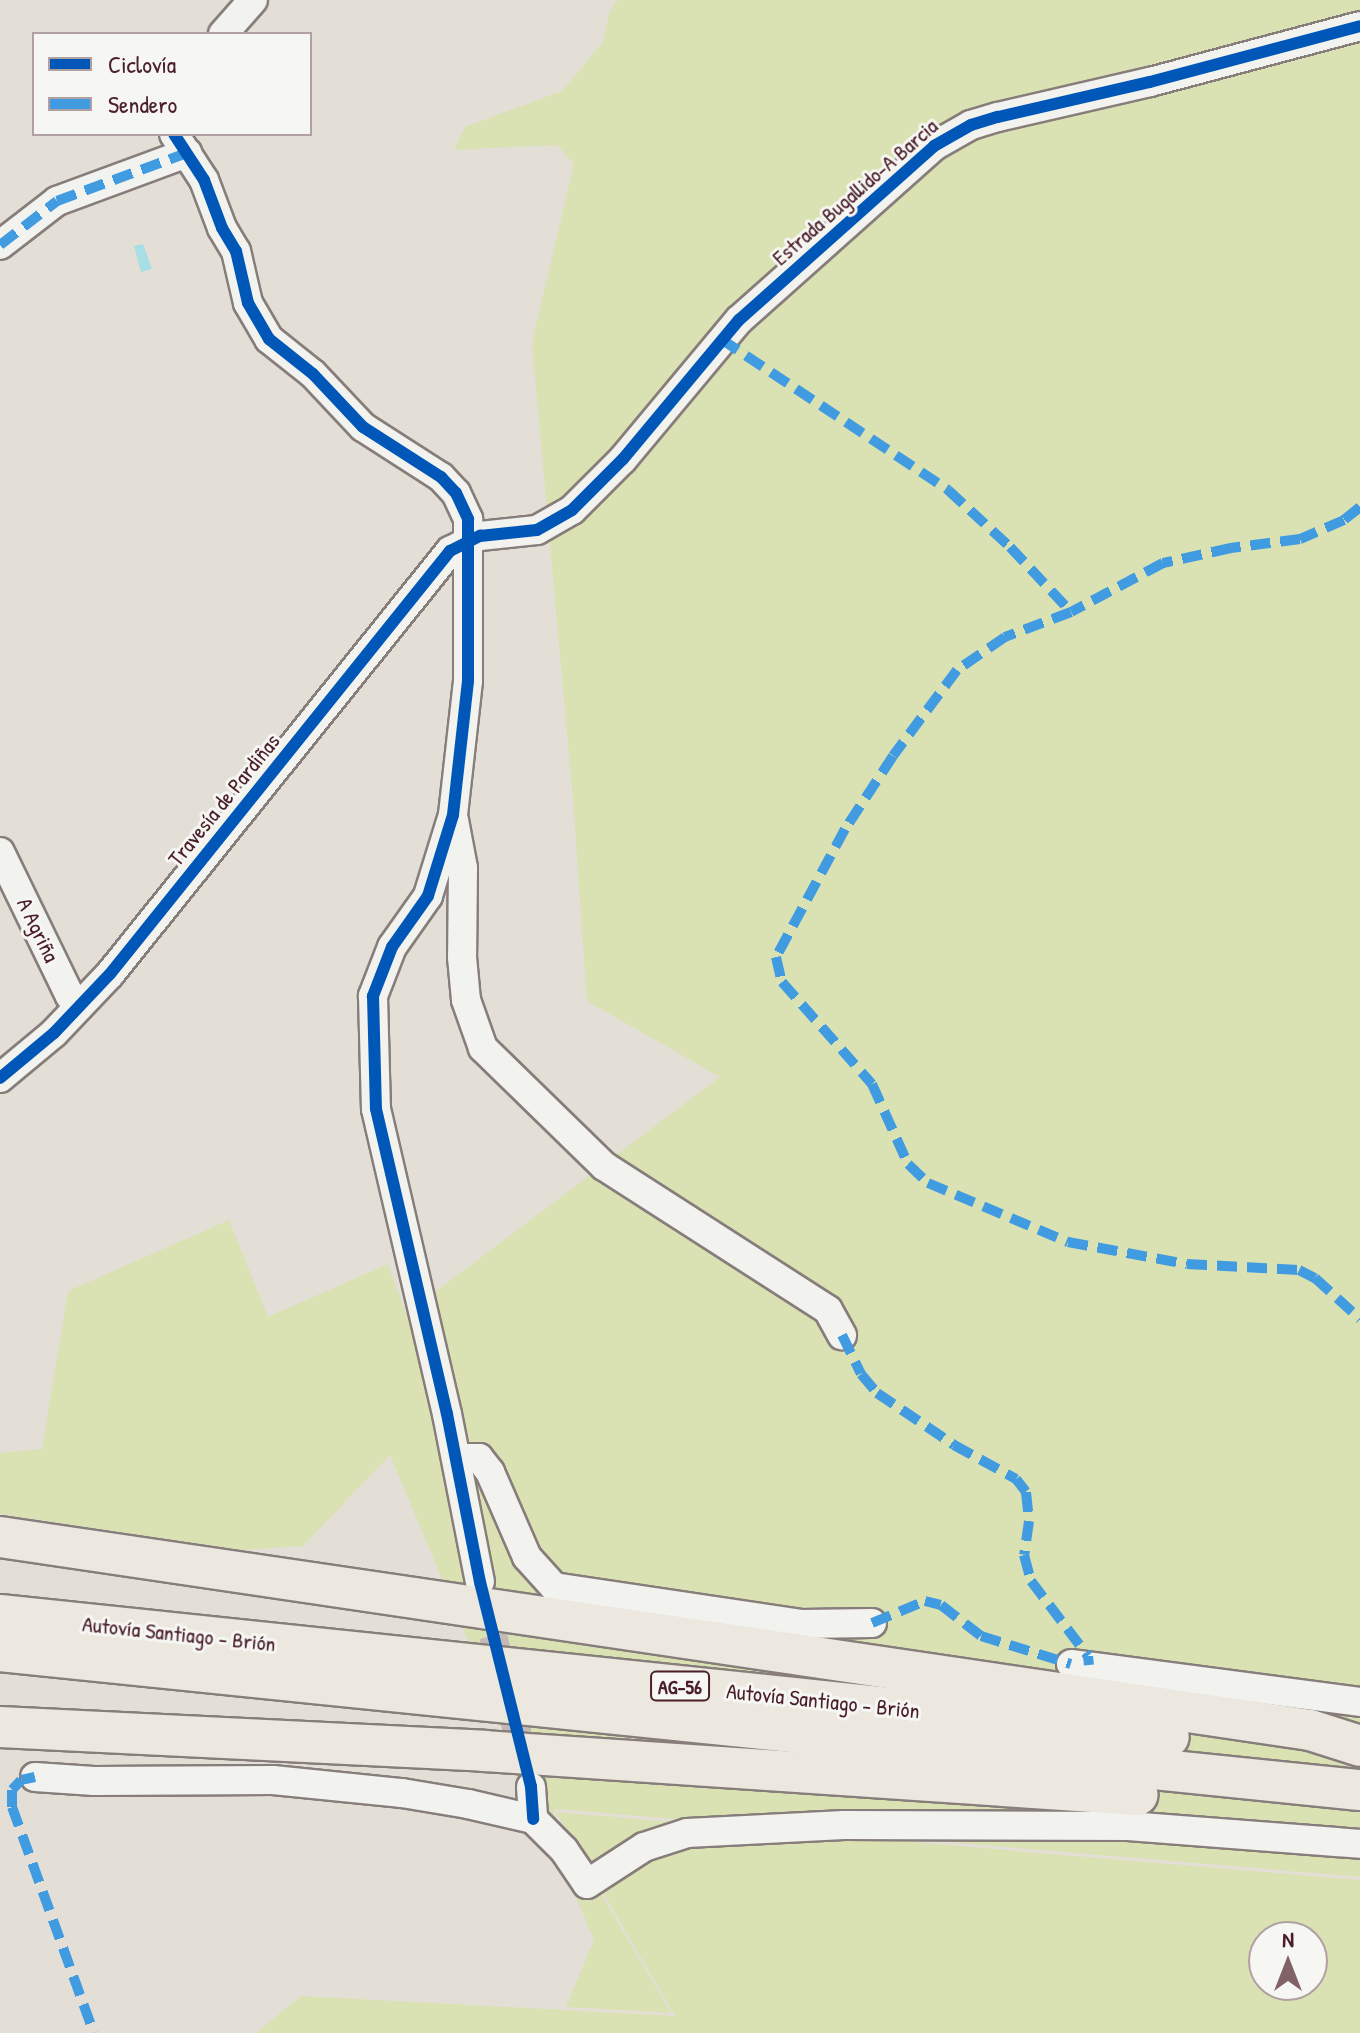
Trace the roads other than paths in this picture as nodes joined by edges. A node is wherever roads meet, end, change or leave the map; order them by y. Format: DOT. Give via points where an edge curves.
graph roads {
  1 [pos="253,0"];
  2 [pos="1360,26"];
  3 [pos="225,32"];
  4 [pos="181,144"];
  5 [pos="0,245"];
  6 [pos="469,539"];
  7 [pos="453,815"];
  8 [pos="0,852"];
  9 [pos="79,1007"];
  10 [pos="0,1078"];
  11 [pos="842,1335"];
  12 [pos="457,1458"];
  13 [pos="0,1537"];
  14 [pos="480,1582"];
  15 [pos="0,1615"];
  16 [pos="872,1623"];
  17 [pos="0,1651"];
  18 [pos="1071,1664"];
  19 [pos="1360,1702"];
  20 [pos="0,1727"];
  21 [pos="1360,1746"];
  22 [pos="1360,1754"];
  23 [pos="35,1777"];
  24 [pos="531,1787"];
  25 [pos="1360,1790"];
  26 [pos="1360,1807"];
  27 [pos="533,1819"];
  28 [pos="1360,1844"];
  1 -- 3 [label="street"];
  2 -- 6 [label="street, Estrada Bugallido-A Barcia" via="998,117 952,134 739,320 623,459 572,510 537,530"];
  4 -- 5 [label="street" via="57,201"];
  4 -- 6 [label="street" via="204,180 236,251 248,303 269,339 313,374 363,427 441,477 468,519"];
  6 -- 7 [label="street" via="468,681"];
  6 -- 9 [label="street, Travesía de Pardiñas" via="433,570"];
  7 -- 11 [label="street" via="463,868 466,1000 483,1048 604,1166 828,1310"];
  7 -- 12 [label="street" via="428,896 392,947 373,996 376,1109"];
  8 -- 9 [label="street, A Agriña"];
  9 -- 10 [label="street, Travesía de Pardiñas"];
  12 -- 14 [label="street"];
  12 -- 16 [label="street" via="479,1458 490,1472 527,1557 554,1587 802,1624"];
  13 -- 21 [label="highway" via="1310,1730"];
  15 -- 22 [label="highway, Autovía Santiago - Brión / AG-56"];
  17 -- 25 [label="highway, Autovía Santiago - Brión / AG-56"];
  18 -- 19 [label="street"];
  20 -- 26 [label="highway" via="484,1751"];
  23 -- 27 [label="street" via="273,1780 402,1793"];
  24 -- 27 [label="street"];
  27 -- 28 [label="street" via="564,1850 587,1884 644,1847 687,1833 844,1825 1128,1826"];
}
